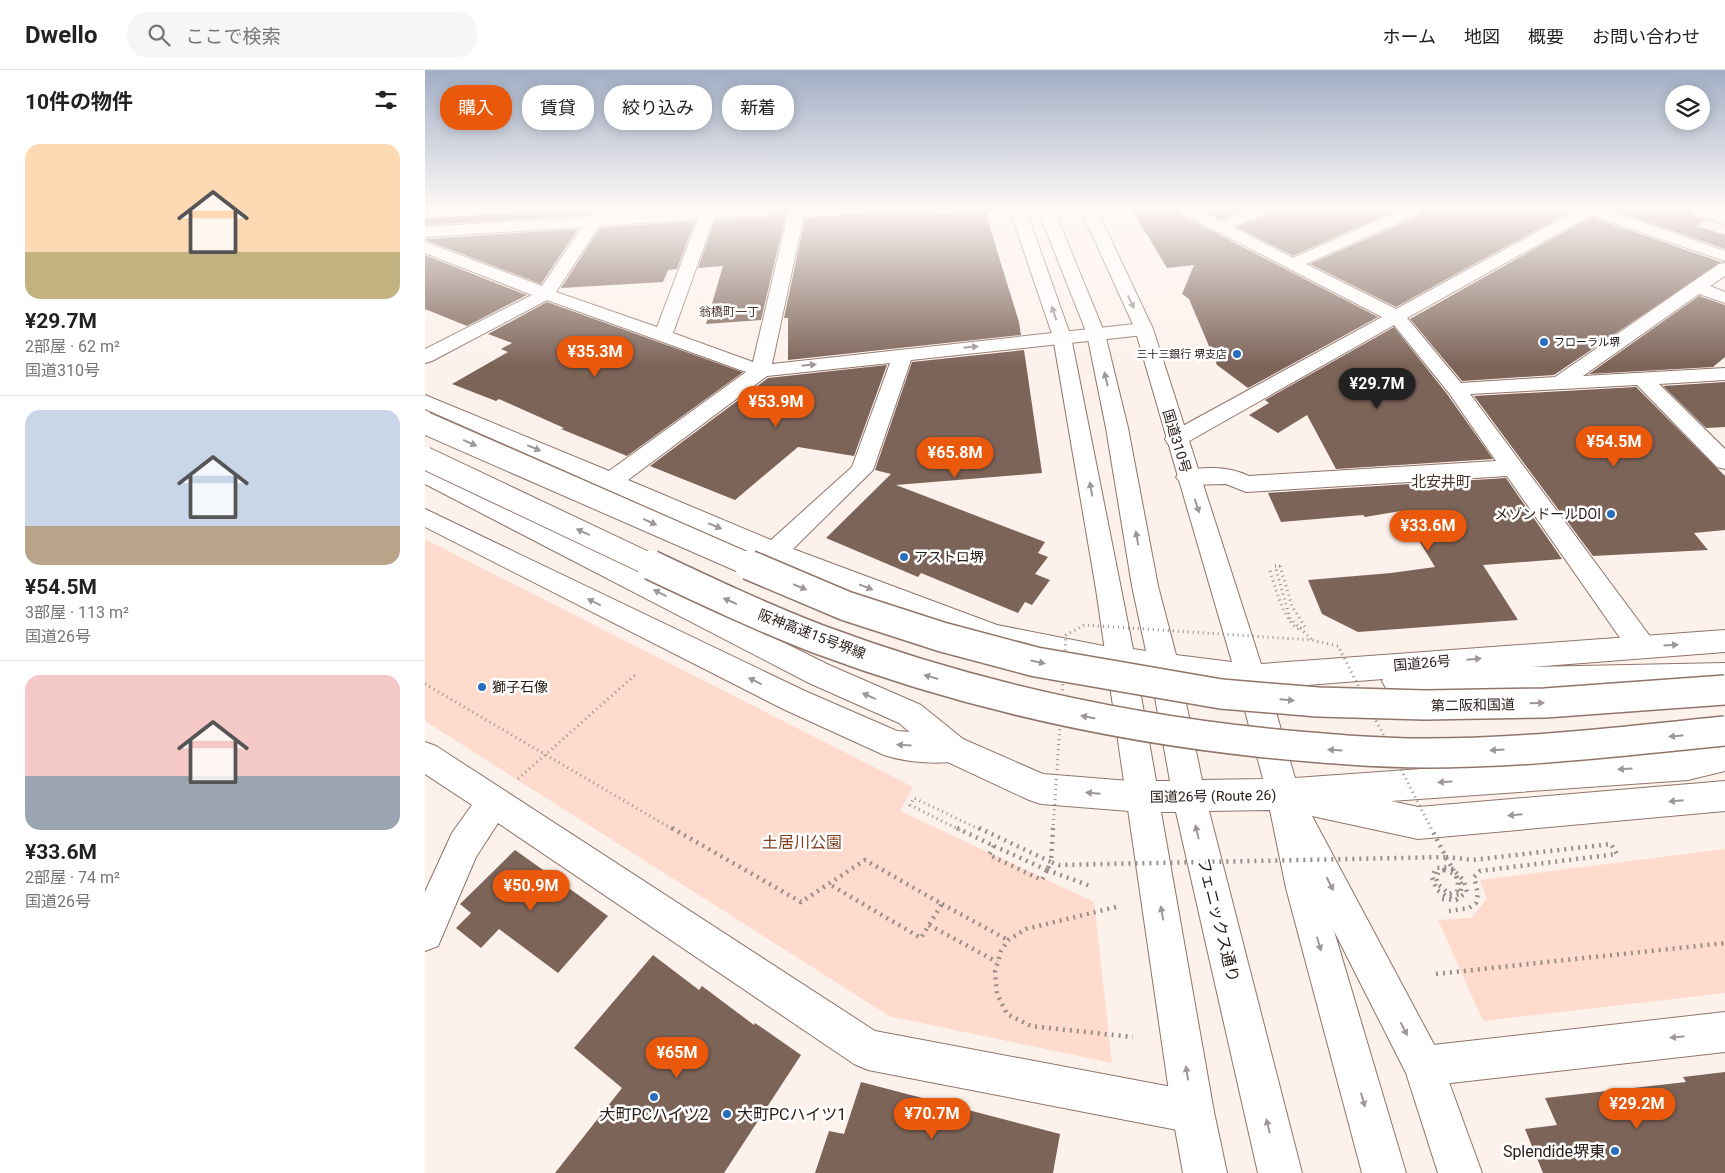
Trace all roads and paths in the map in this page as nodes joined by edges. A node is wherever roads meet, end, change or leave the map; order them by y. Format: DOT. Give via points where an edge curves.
graph roads {
  1 [pos="462,261"];
  2 [pos="568,261"];
  3 [pos="690,261"];
  4 [pos="785,261"];
  5 [pos="1036,261"];
  6 [pos="1067,261"];
  7 [pos="1113,261"];
  8 [pos="1288,261"];
  9 [pos="1299,261"];
  10 [pos="1496,261"];
  11 [pos="1293,264"];
  12 [pos="1725,268"];
  13 [pos="1697,288"];
  14 [pos="546,294"];
  15 [pos="1725,298"];
  16 [pos="1397,317"];
  17 [pos="1144,329"];
  18 [pos="1096,334"];
  19 [pos="663,336"];
  20 [pos="1062,337"];
  21 [pos="903,355"];
  22 [pos="425,356"];
  23 [pos="761,371"];
  24 [pos="1725,374"];
  25 [pos="1642,378"];
  26 [pos="1560,383"];
  27 [pos="1456,389"];
  28 [pos="425,401"];
  29 [pos="425,423"];
  30 [pos="1176,439"];
  31 [pos="425,458"];
  32 [pos="1725,462"];
  33 [pos="1513,468"];
  34 [pos="425,474"];
  35 [pos="1188,477"];
  36 [pos="611,481"];
  37 [pos="425,517"];
  38 [pos="774,552"];
  39 [pos="1270,571"];
  40 [pos="1312,640"];
  41 [pos="1725,641"];
  42 [pos="1642,647"];
  43 [pos="1119,659"];
  44 [pos="1164,666"];
  45 [pos="635,675"];
  46 [pos="1725,675"];
  47 [pos="1251,677"];
  48 [pos="425,684"];
  49 [pos="1725,690"];
  50 [pos="1725,731"];
  51 [pos="953,749"];
  52 [pos="544,755"];
  53 [pos="425,756"];
  54 [pos="1725,757"];
  55 [pos="1725,763"];
  56 [pos="1688,765"];
  57 [pos="1283,794"];
  58 [pos="1725,796"];
  59 [pos="1142,797"];
  60 [pos="1189,798"];
  61 [pos="494,801"];
  62 [pos="995,845"];
  63 [pos="829,884"];
  64 [pos="1093,887"];
  65 [pos="1442,899"];
  66 [pos="942,904"];
  67 [pos="1116,907"];
  68 [pos="1449,911"];
  69 [pos="929,925"];
  70 [pos="425,933"];
  71 [pos="1007,940"];
  72 [pos="1725,943"];
  73 [pos="997,962"];
  74 [pos="1436,974"];
  75 [pos="1725,1032"];
  76 [pos="1133,1037"];
  77 [pos="1423,1066"];
  78 [pos="1193,1112"];
  79 [pos="1205,1173"];
  80 [pos="1280,1173"];
  81 [pos="1384,1173"];
  82 [pos="1460,1173"];
  1 -- 14 [label="main road"];
  2 -- 14 [label="main road"];
  3 -- 19 [label="main road"];
  4 -- 23 [label="main road"];
  20 -- 5 [label="main road, one-way"];
  6 -- 18 [label="main road"];
  7 -- 17 [label="main road, 国道310号, one-way"];
  8 -- 11 [label="main road"];
  9 -- 11 [label="main road"];
  10 -- 16 [label="main road"];
  11 -- 16 [label="main road"];
  12 -- 13 [label="main road"];
  13 -- 15 [label="main road"];
  13 -- 26 [label="main road"];
  14 -- 19 [label="main road"];
  14 -- 22 [label="main road"];
  16 -- 27 [label="main road"];
  16 -- 30 [label="main road"];
  17 -- 18 [label="main road"];
  17 -- 30 [label="main road, 国道310号"];
  18 -- 20 [label="main road"];
  44 -- 18 [label="main road, one-way" via="1145,586 1117,428"];
  19 -- 23 [label="main road"];
  21 -- 20 [label="main road, one-way"];
  43 -- 20 [label="main road, one-way"];
  23 -- 21 [label="main road, one-way"];
  21 -- 38 [label="main road" via="862,470"];
  23 -- 36 [label="main road"];
  24 -- 25 [label="main road"];
  25 -- 26 [label="main road"];
  25 -- 32 [label="main road"];
  26 -- 27 [label="main road"];
  27 -- 33 [label="main road"];
  28 -- 36 [label="main road, 国道26号, one-way"];
  29 -- 49 [label="main road, 第二阪和国道, one-way, bridge" via="847,606 942,637 1036,662 1221,694 1318,702 1425,705 1545,703"];
  30 -- 35 [label="main road, 国道310号"];
  50 -- 31 [label="main road, 阪神高速15号堺線, one-way, bridge" via="1574,746 1445,753 1334,750 1139,727 1031,705 923,675 820,639 729,601"];
  33 -- 35 [label="main road" via="1246,484 1230,476"];
  33 -- 42 [label="main road"];
  51 -- 34 [label="main road, one-way" via="910,714 819,674"];
  35 -- 47 [label="main road, 国道310号, one-way"];
  36 -- 38 [label="main road, 国道26号, one-way"];
  51 -- 37 [label="main road, one-way" via="895,745 794,700"];
  38 -- 43 [label="main road, 国道26号, one-way" via="995,636"];
  39 -- 40 [label="path" via="1288,622 1297,629 1305,627 1294,612 1281,566 1275,566 1290,618 1295,623 1301,629 1307,634"];
  42 -- 41 [label="main road, 国道26号, one-way"];
  47 -- 42 [label="main road, 国道26号, one-way"];
  43 -- 44 [label="main road, 国道26号"];
  43 -- 59 [label="main road"];
  44 -- 47 [label="main road, 国道26号"];
  44 -- 60 [label="main road, フェニックス通り"];
  45 -- 52 [label="path"];
  46 -- 47 [label="main road" via="1433,682"];
  47 -- 57 [label="main road"];
  48 -- 52 [label="path"];
  59 -- 51 [label="main road, 国道26号 (Route 26), one-way" via="1041,789"];
  52 -- 61 [label="path"];
  52 -- 63 [label="path" via="801,902"];
  53 -- 61 [label="main road"];
  54 -- 56 [label="main road"];
  55 -- 56 [label="main road"];
  56 -- 57 [label="main road, one-way"];
  58 -- 57 [label="main road, one-way" via="1418,823"];
  57 -- 60 [label="main road, 国道26号 (Route 26)"];
  57 -- 77 [label="main road, one-way"];
  57 -- 81 [label="main road, one-way" via="1303,888"];
  59 -- 60 [label="main road, 国道26号 (Route 26)"];
  78 -- 59 [label="main road, one-way"];
  80 -- 60 [label="main road, フェニックス通り, one-way"];
  61 -- 70 [label="main road" via="464,845"];
  61 -- 78 [label="main road" via="868,1050"];
  62 -- 62 [label="path" via="986,841 910,805 914,798 1051,862 1042,880 989,856"];
  62 -- 64 [label="path" via="1053,874"];
  63 -- 66 [label="path" via="865,860"];
  63 -- 69 [label="path" via="921,938"];
  65 -- 68 [label="path" via="1458,900 1467,892 1456,870 1449,867 1442,866 1436,868 1432,877 1437,890 1449,897 1460,894 1462,890 1459,878 1455,874 1449,870 1439,871 1437,883 1449,894 1459,887 1459,883 1457,880 1454,872 1450,865 1446,857 1472,860 1611,844 1617,854 1481,871 1474,877 1479,899 1476,903 1469,908"];
  66 -- 69 [label="path"];
  66 -- 71 [label="path"];
  67 -- 71 [label="path" via="1026,929"];
  69 -- 73 [label="path"];
  71 -- 73 [label="path"];
  72 -- 74 [label="path"];
  73 -- 76 [label="path" via="997,994 1007,1014 1031,1026"];
  75 -- 77 [label="main road, one-way"];
  77 -- 82 [label="main road"];
  78 -- 79 [label="main road"];
}
